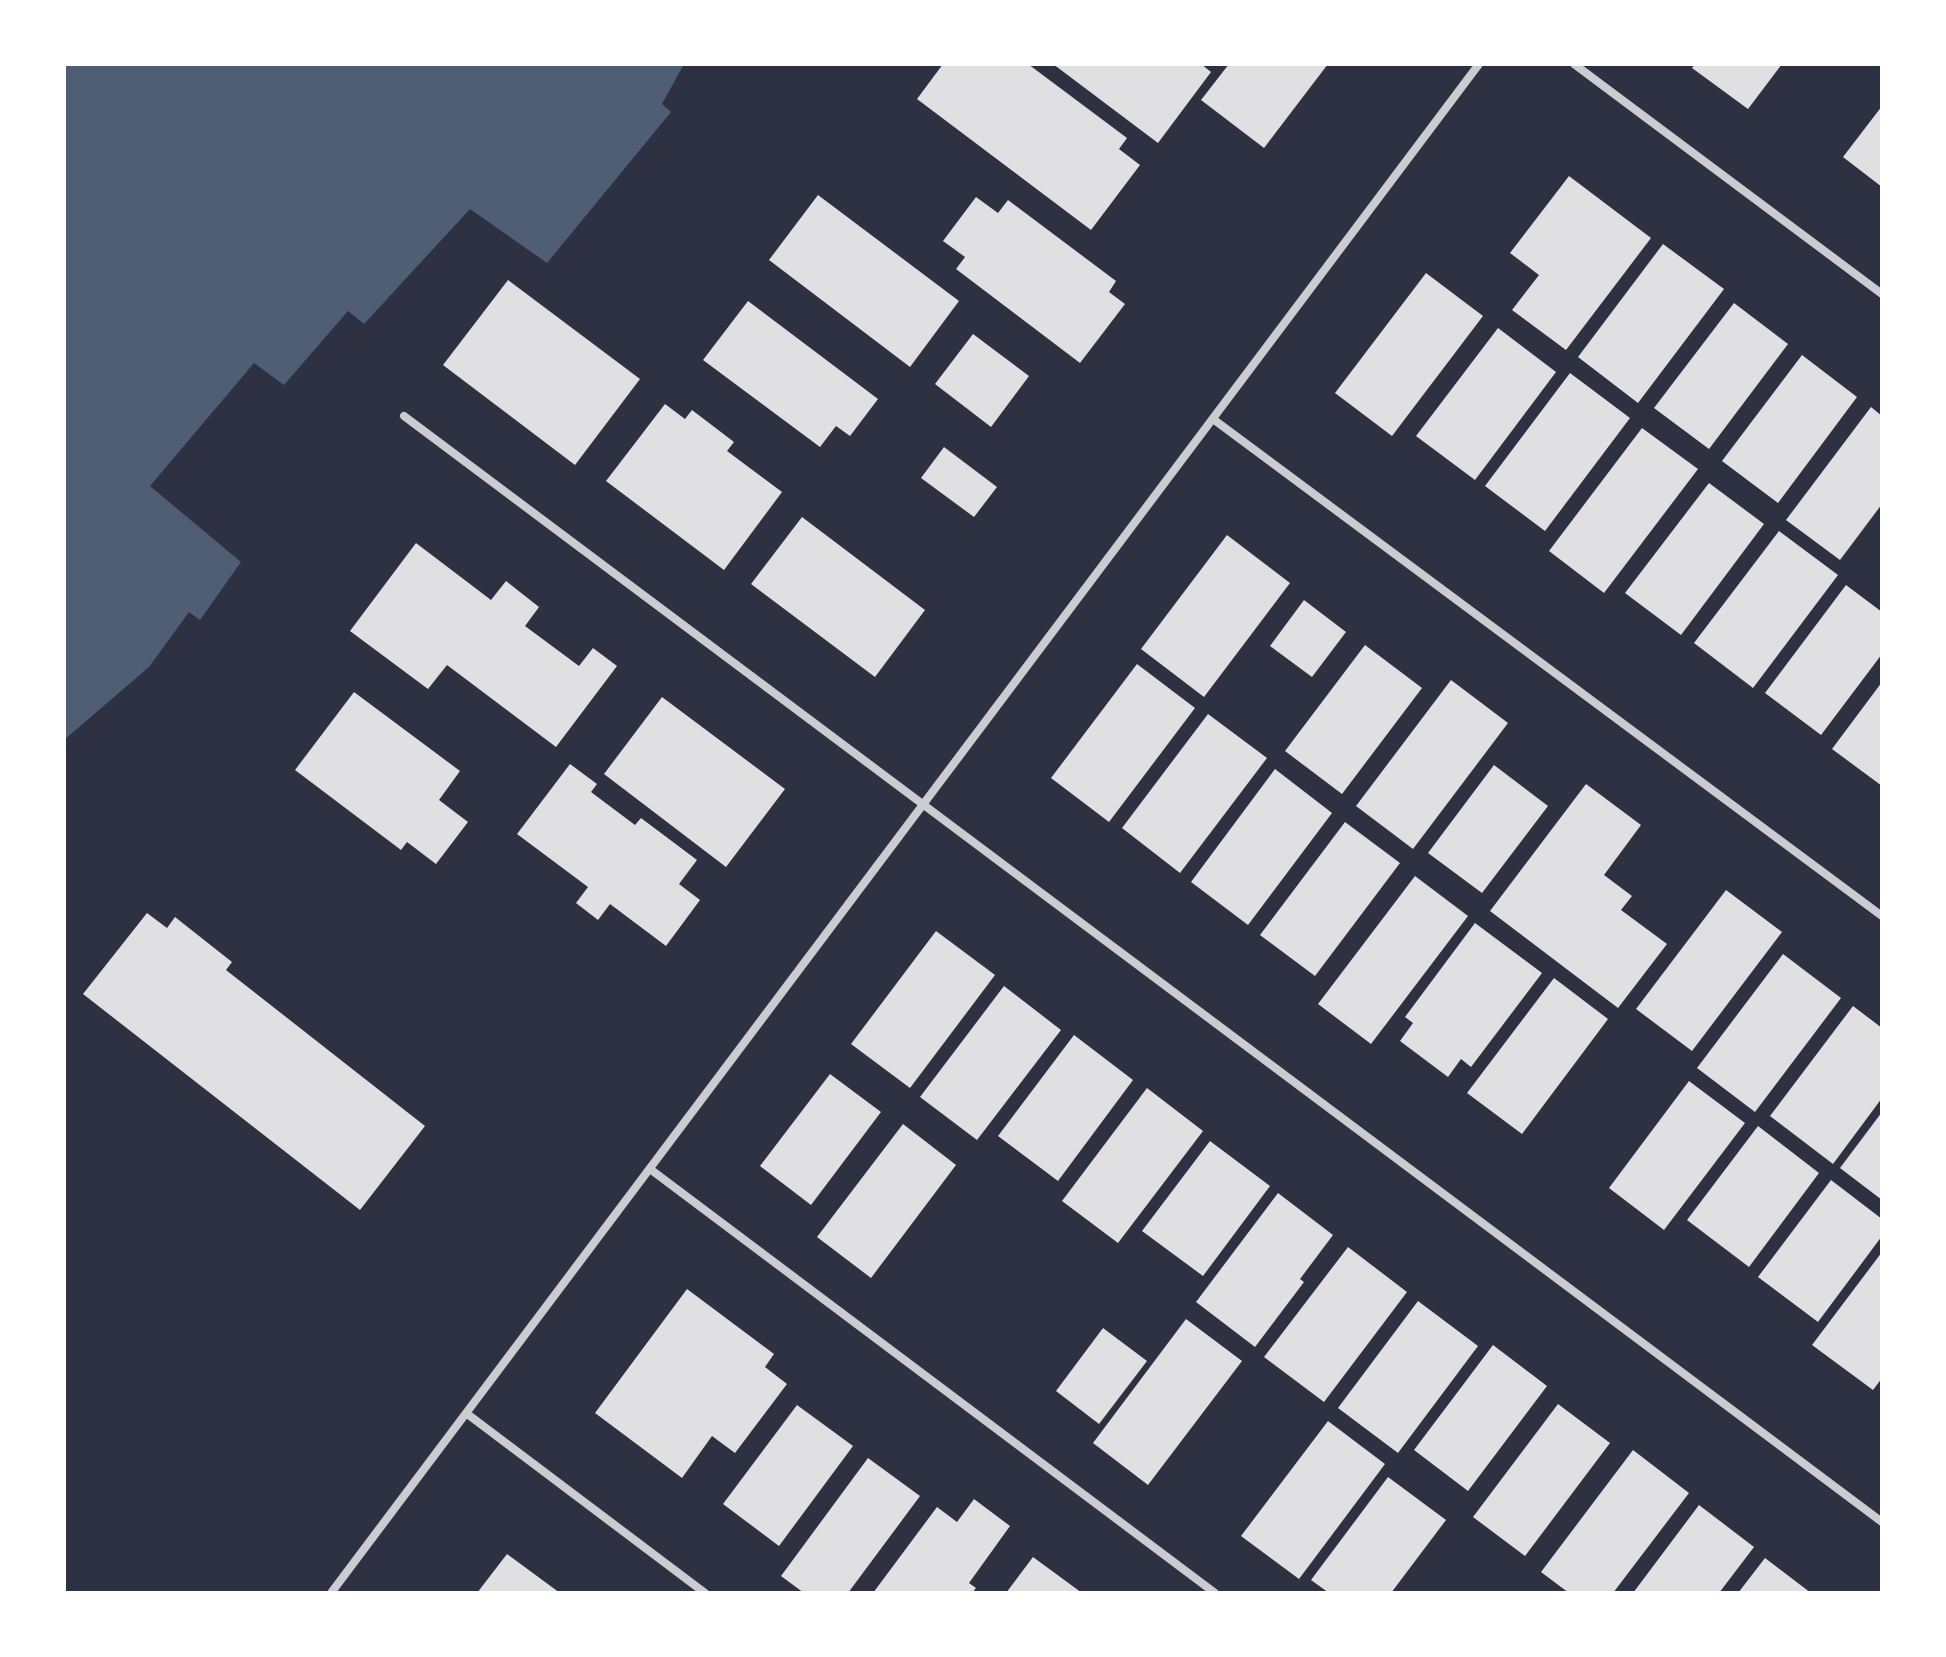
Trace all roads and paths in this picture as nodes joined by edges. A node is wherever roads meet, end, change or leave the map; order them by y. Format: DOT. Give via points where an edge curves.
graph roads {
  1 [pos="1479,64"];
  2 [pos="1574,64"];
  3 [pos="1882,294"];
  4 [pos="404,416"];
  5 [pos="1213,419"];
  6 [pos="924,805"];
  7 [pos="1882,916"];
  8 [pos="650,1169"];
  9 [pos="466,1413"];
  10 [pos="1882,1522"];
  11 [pos="331,1593"];
  12 [pos="705,1593"];
  13 [pos="1215,1593"];
  1 -- 5 [label="street"];
  2 -- 3 [label="street"];
  4 -- 6 [label="street"];
  5 -- 6 [label="street"];
  5 -- 7 [label="street"];
  6 -- 8 [label="street"];
  6 -- 10 [label="street"];
  8 -- 9 [label="street"];
  8 -- 13 [label="street"];
  9 -- 11 [label="street"];
  9 -- 12 [label="street"];
}
